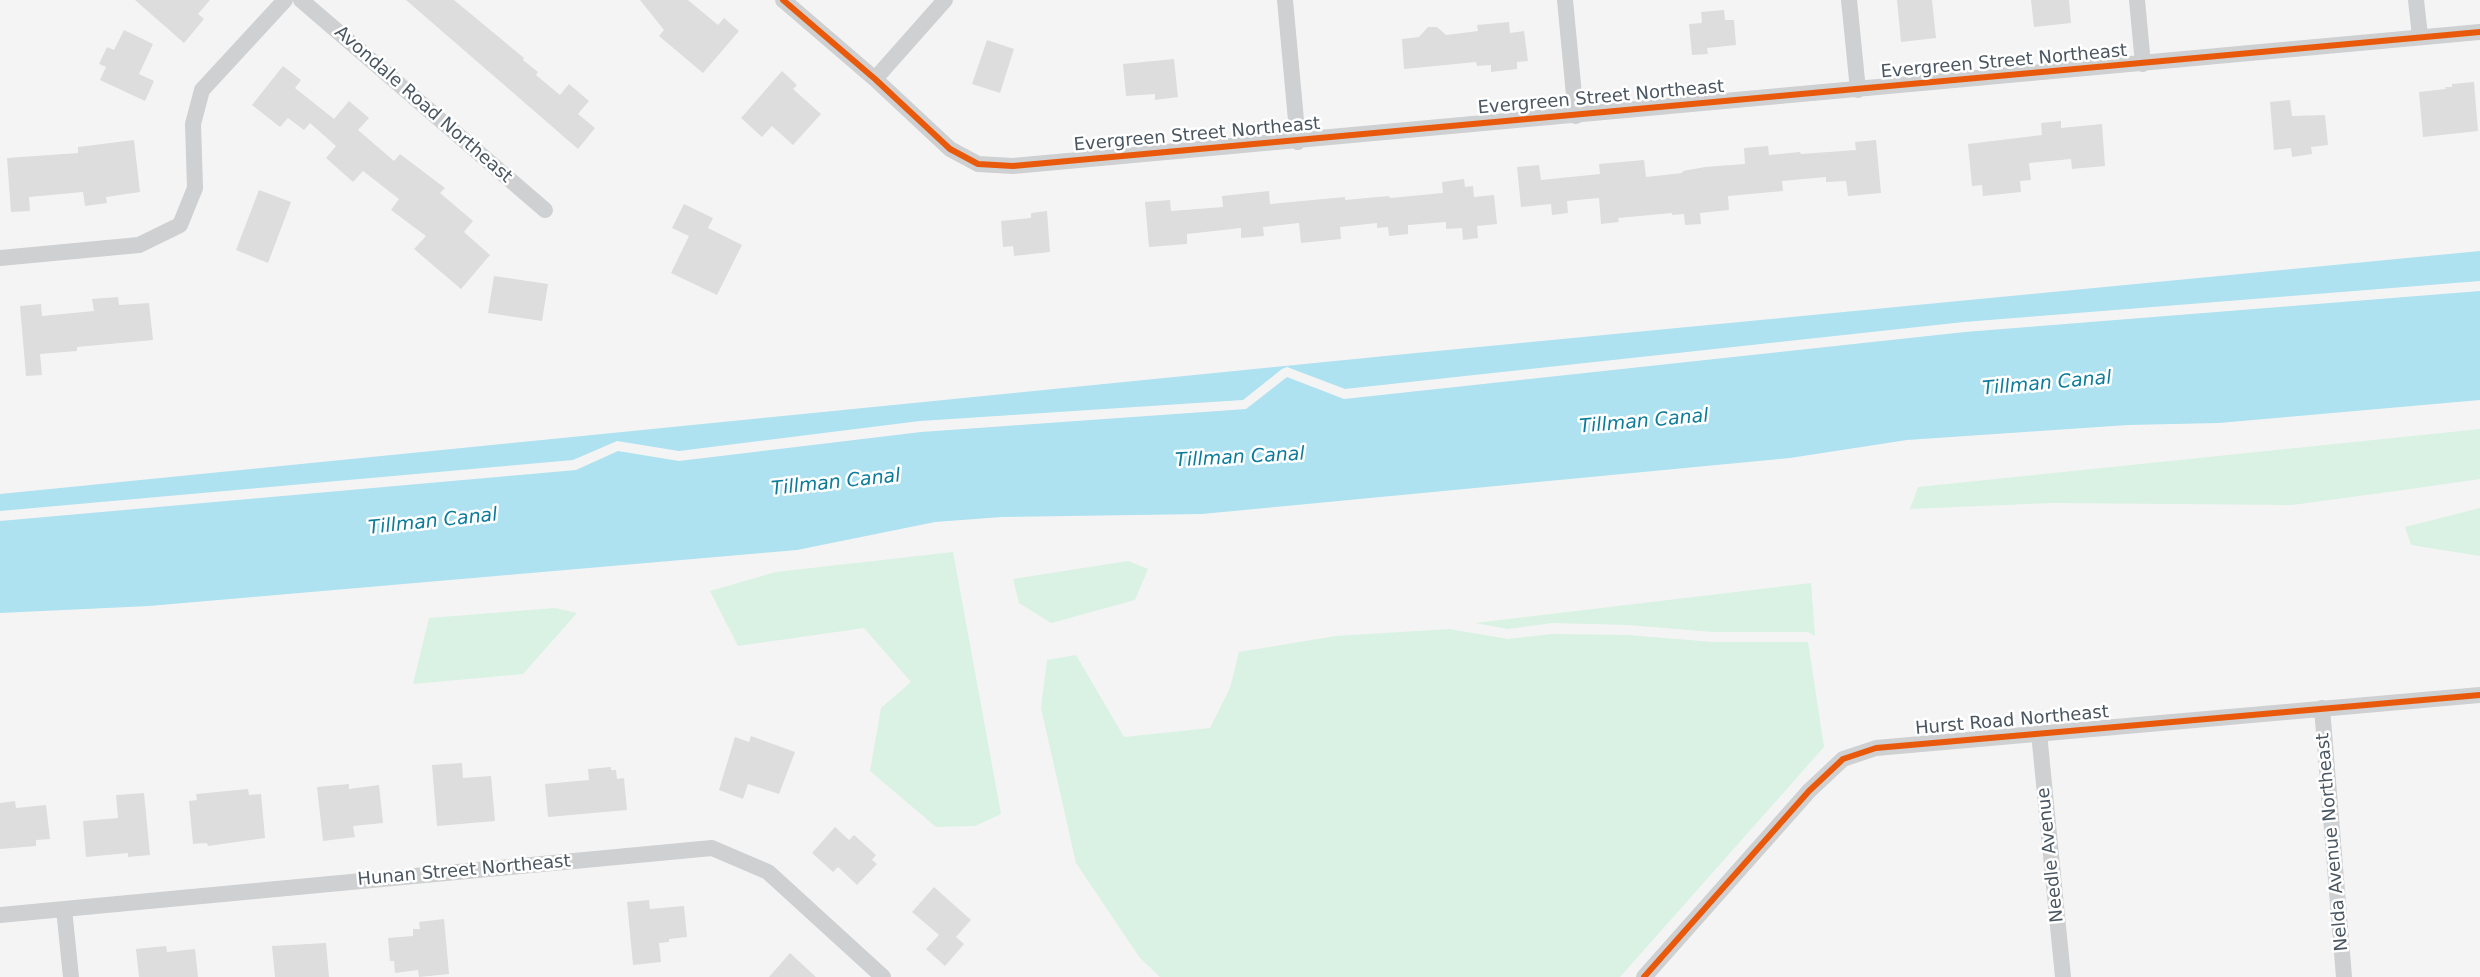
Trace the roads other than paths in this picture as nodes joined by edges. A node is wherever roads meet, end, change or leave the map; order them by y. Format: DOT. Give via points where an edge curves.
graph roads {
  1 [pos="285,0"];
  2 [pos="301,0"];
  3 [pos="784,0"];
  4 [pos="945,0"];
  5 [pos="1285,0"];
  6 [pos="1565,0"];
  7 [pos="1849,0"];
  8 [pos="2137,0"];
  9 [pos="2416,0"];
  10 [pos="2480,32"];
  11 [pos="2420,36"];
  12 [pos="2143,64"];
  13 [pos="875,79"];
  14 [pos="1858,90"];
  15 [pos="1576,116"];
  16 [pos="1298,142"];
  17 [pos="545,210"];
  18 [pos="0,258"];
  19 [pos="2480,695"];
  20 [pos="2322,708"];
  21 [pos="2039,733"];
  22 [pos="64,909"];
  23 [pos="0,915"];
  24 [pos="71,977"];
  25 [pos="883,977"];
  26 [pos="1644,977"];
  27 [pos="2063,977"];
  28 [pos="2344,977"];
  1 -- 18 [label="street" via="202,90 193,124 195,188 180,225 139,245"];
  2 -- 17 [label="street, Avondale Road Northeast"];
  3 -- 13 [label="street, Evergreen Street Northeast"];
  4 -- 13 [label="street"];
  5 -- 16 [label="street"];
  6 -- 15 [label="street"];
  7 -- 14 [label="street"];
  8 -- 12 [label="street"];
  9 -- 11 [label="street"];
  10 -- 11 [label="street, Evergreen Street Northeast"];
  11 -- 12 [label="street, Evergreen Street Northeast"];
  12 -- 14 [label="street, Evergreen Street Northeast"];
  13 -- 16 [label="street, Evergreen Street Northeast" via="950,149 978,164 1013,166"];
  14 -- 15 [label="street, Evergreen Street Northeast"];
  15 -- 16 [label="street, Evergreen Street Northeast"];
  19 -- 20 [label="street, Hurst Road Northeast"];
  20 -- 21 [label="street, Hurst Road Northeast"];
  20 -- 28 [label="street, Nelda Avenue Northeast"];
  21 -- 26 [label="street, Hurst Road Northeast" via="1876,748 1843,759 1809,791"];
  21 -- 27 [label="street, Needle Avenue"];
  22 -- 23 [label="street, Hunan Street Northeast"];
  22 -- 24 [label="street"];
  22 -- 25 [label="street, Hunan Street Northeast" via="712,848 768,872"];
}
